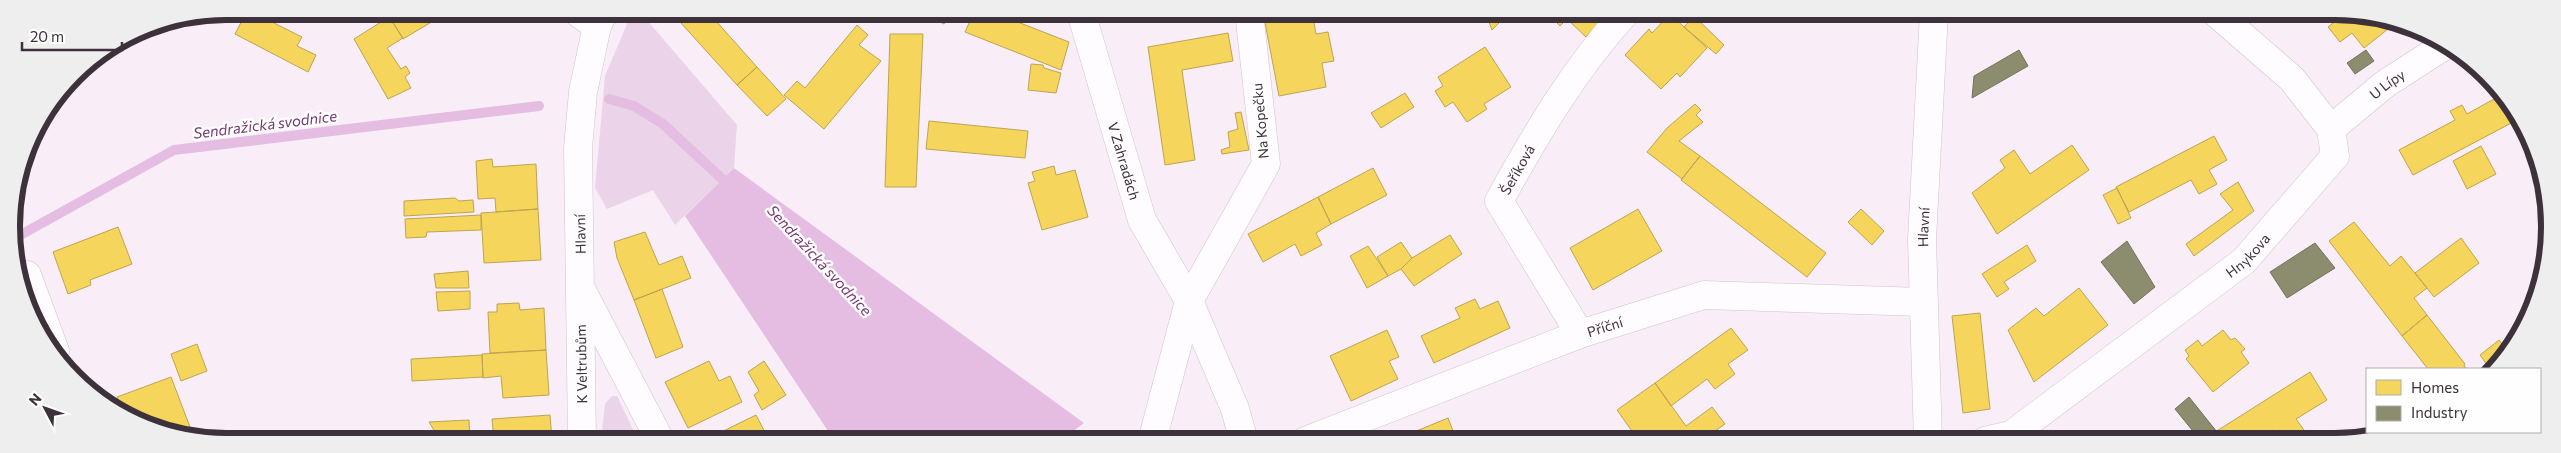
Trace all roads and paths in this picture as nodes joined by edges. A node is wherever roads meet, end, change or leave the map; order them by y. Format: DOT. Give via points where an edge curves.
graph roads {
  1 [pos="592,20"];
  2 [pos="1082,20"];
  3 [pos="1250,20"];
  4 [pos="1619,20"];
  5 [pos="1934,20"];
  6 [pos="2224,20"];
  7 [pos="2439,49"];
  8 [pos="2331,129"];
  9 [pos="27,275"];
  10 [pos="581,287"];
  11 [pos="1189,301"];
  12 [pos="1922,302"];
  13 [pos="46,327"];
  14 [pos="1580,334"];
  15 [pos="582,433"];
  16 [pos="656,433"];
  17 [pos="1154,433"];
  18 [pos="1242,433"];
  19 [pos="1326,433"];
  20 [pos="1928,433"];
  21 [pos="2014,433"];
  1 -- 10 [label="street, Hlavní" via="578,148"];
  2 -- 11 [label="street, V Zahradách" via="1142,220"];
  3 -- 11 [label="street, Na Kopečku" via="1266,164"];
  4 -- 14 [label="street, Šeříková" via="1541,125 1500,201"];
  5 -- 12 [label="street, Hlavní" via="1922,239"];
  6 -- 8 [label="street, Hnykova" via="2292,79"];
  7 -- 8 [label="street, U Lípy" via="2385,84"];
  8 -- 21 [label="street, Hnykova" via="2335,156 2244,261"];
  9 -- 13 [label="street"];
  10 -- 15 [label="street, K Veltrubům"];
  10 -- 16 [label="street, Hlavní"];
  11 -- 17 [label="street"];
  11 -- 18 [label="street, V Zahradách" via="1235,409"];
  12 -- 14 [label="street, Příční" via="1704,295"];
  12 -- 20 [label="street, Hlavní"];
  14 -- 19 [label="street, Příční"];
}
